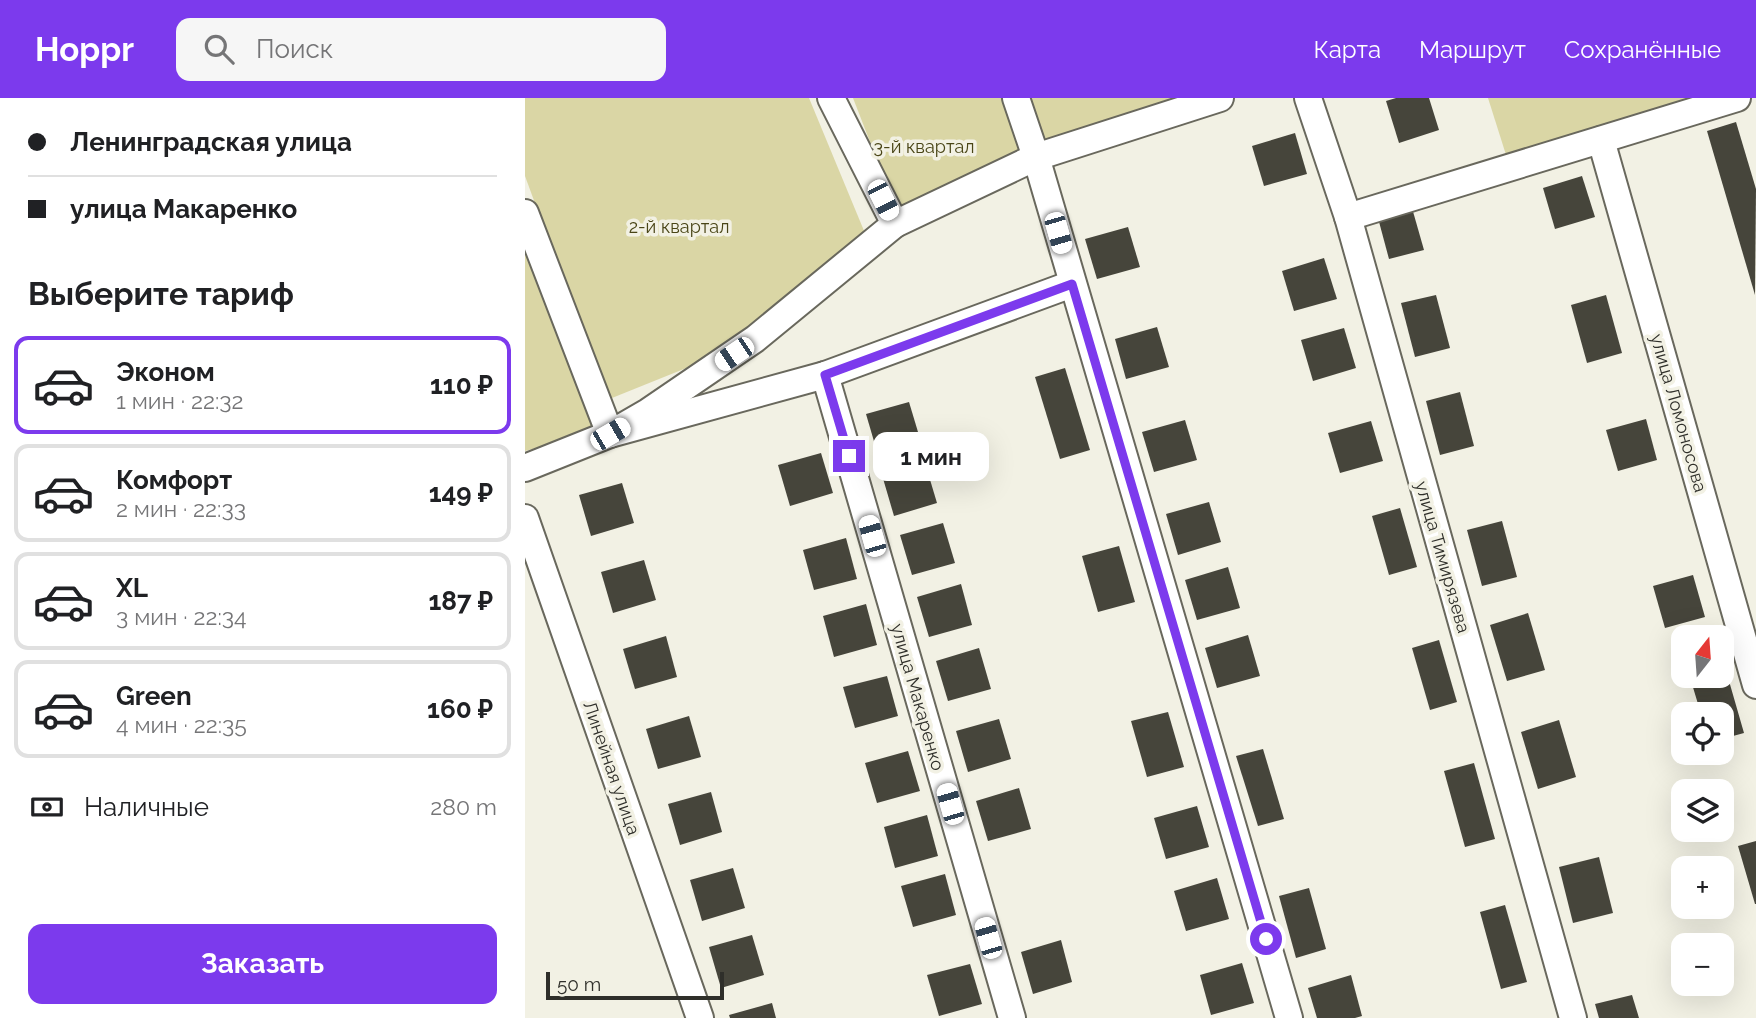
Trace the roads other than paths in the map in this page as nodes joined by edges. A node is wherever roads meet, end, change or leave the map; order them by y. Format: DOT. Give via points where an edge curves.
graph roads {
  1 [pos="831,98"];
  2 [pos="1016,98"];
  3 [pos="1220,98"];
  4 [pos="1308,98"];
  5 [pos="1737,98"];
  6 [pos="1601,141"];
  7 [pos="1036,157"];
  8 [pos="525,213"];
  9 [pos="1348,217"];
  10 [pos="895,224"];
  11 [pos="1072,284"];
  12 [pos="825,375"];
  13 [pos="610,434"];
  14 [pos="525,468"];
  15 [pos="525,518"];
  16 [pos="1756,685"];
  17 [pos="700,1018"];
  18 [pos="1012,1018"];
  19 [pos="1289,1018"];
  20 [pos="1573,1018"];
  1 -- 10 [label="street"];
  2 -- 7 [label="street"];
  3 -- 7 [label="street"];
  4 -- 9 [label="street, улица Тимирязева"];
  5 -- 6 [label="street"];
  6 -- 9 [label="street"];
  6 -- 16 [label="street, улица Ломоносова"];
  7 -- 10 [label="street"];
  7 -- 11 [label="street"];
  8 -- 13 [label="street"];
  9 -- 20 [label="street, улица Тимирязева"];
  10 -- 13 [label="street" via="755,339"];
  11 -- 12 [label="street"];
  11 -- 19 [label="street"];
  12 -- 13 [label="street"];
  12 -- 18 [label="street, улица Макаренко"];
  13 -- 14 [label="street"];
  15 -- 17 [label="street, Линейная улица"];
}
